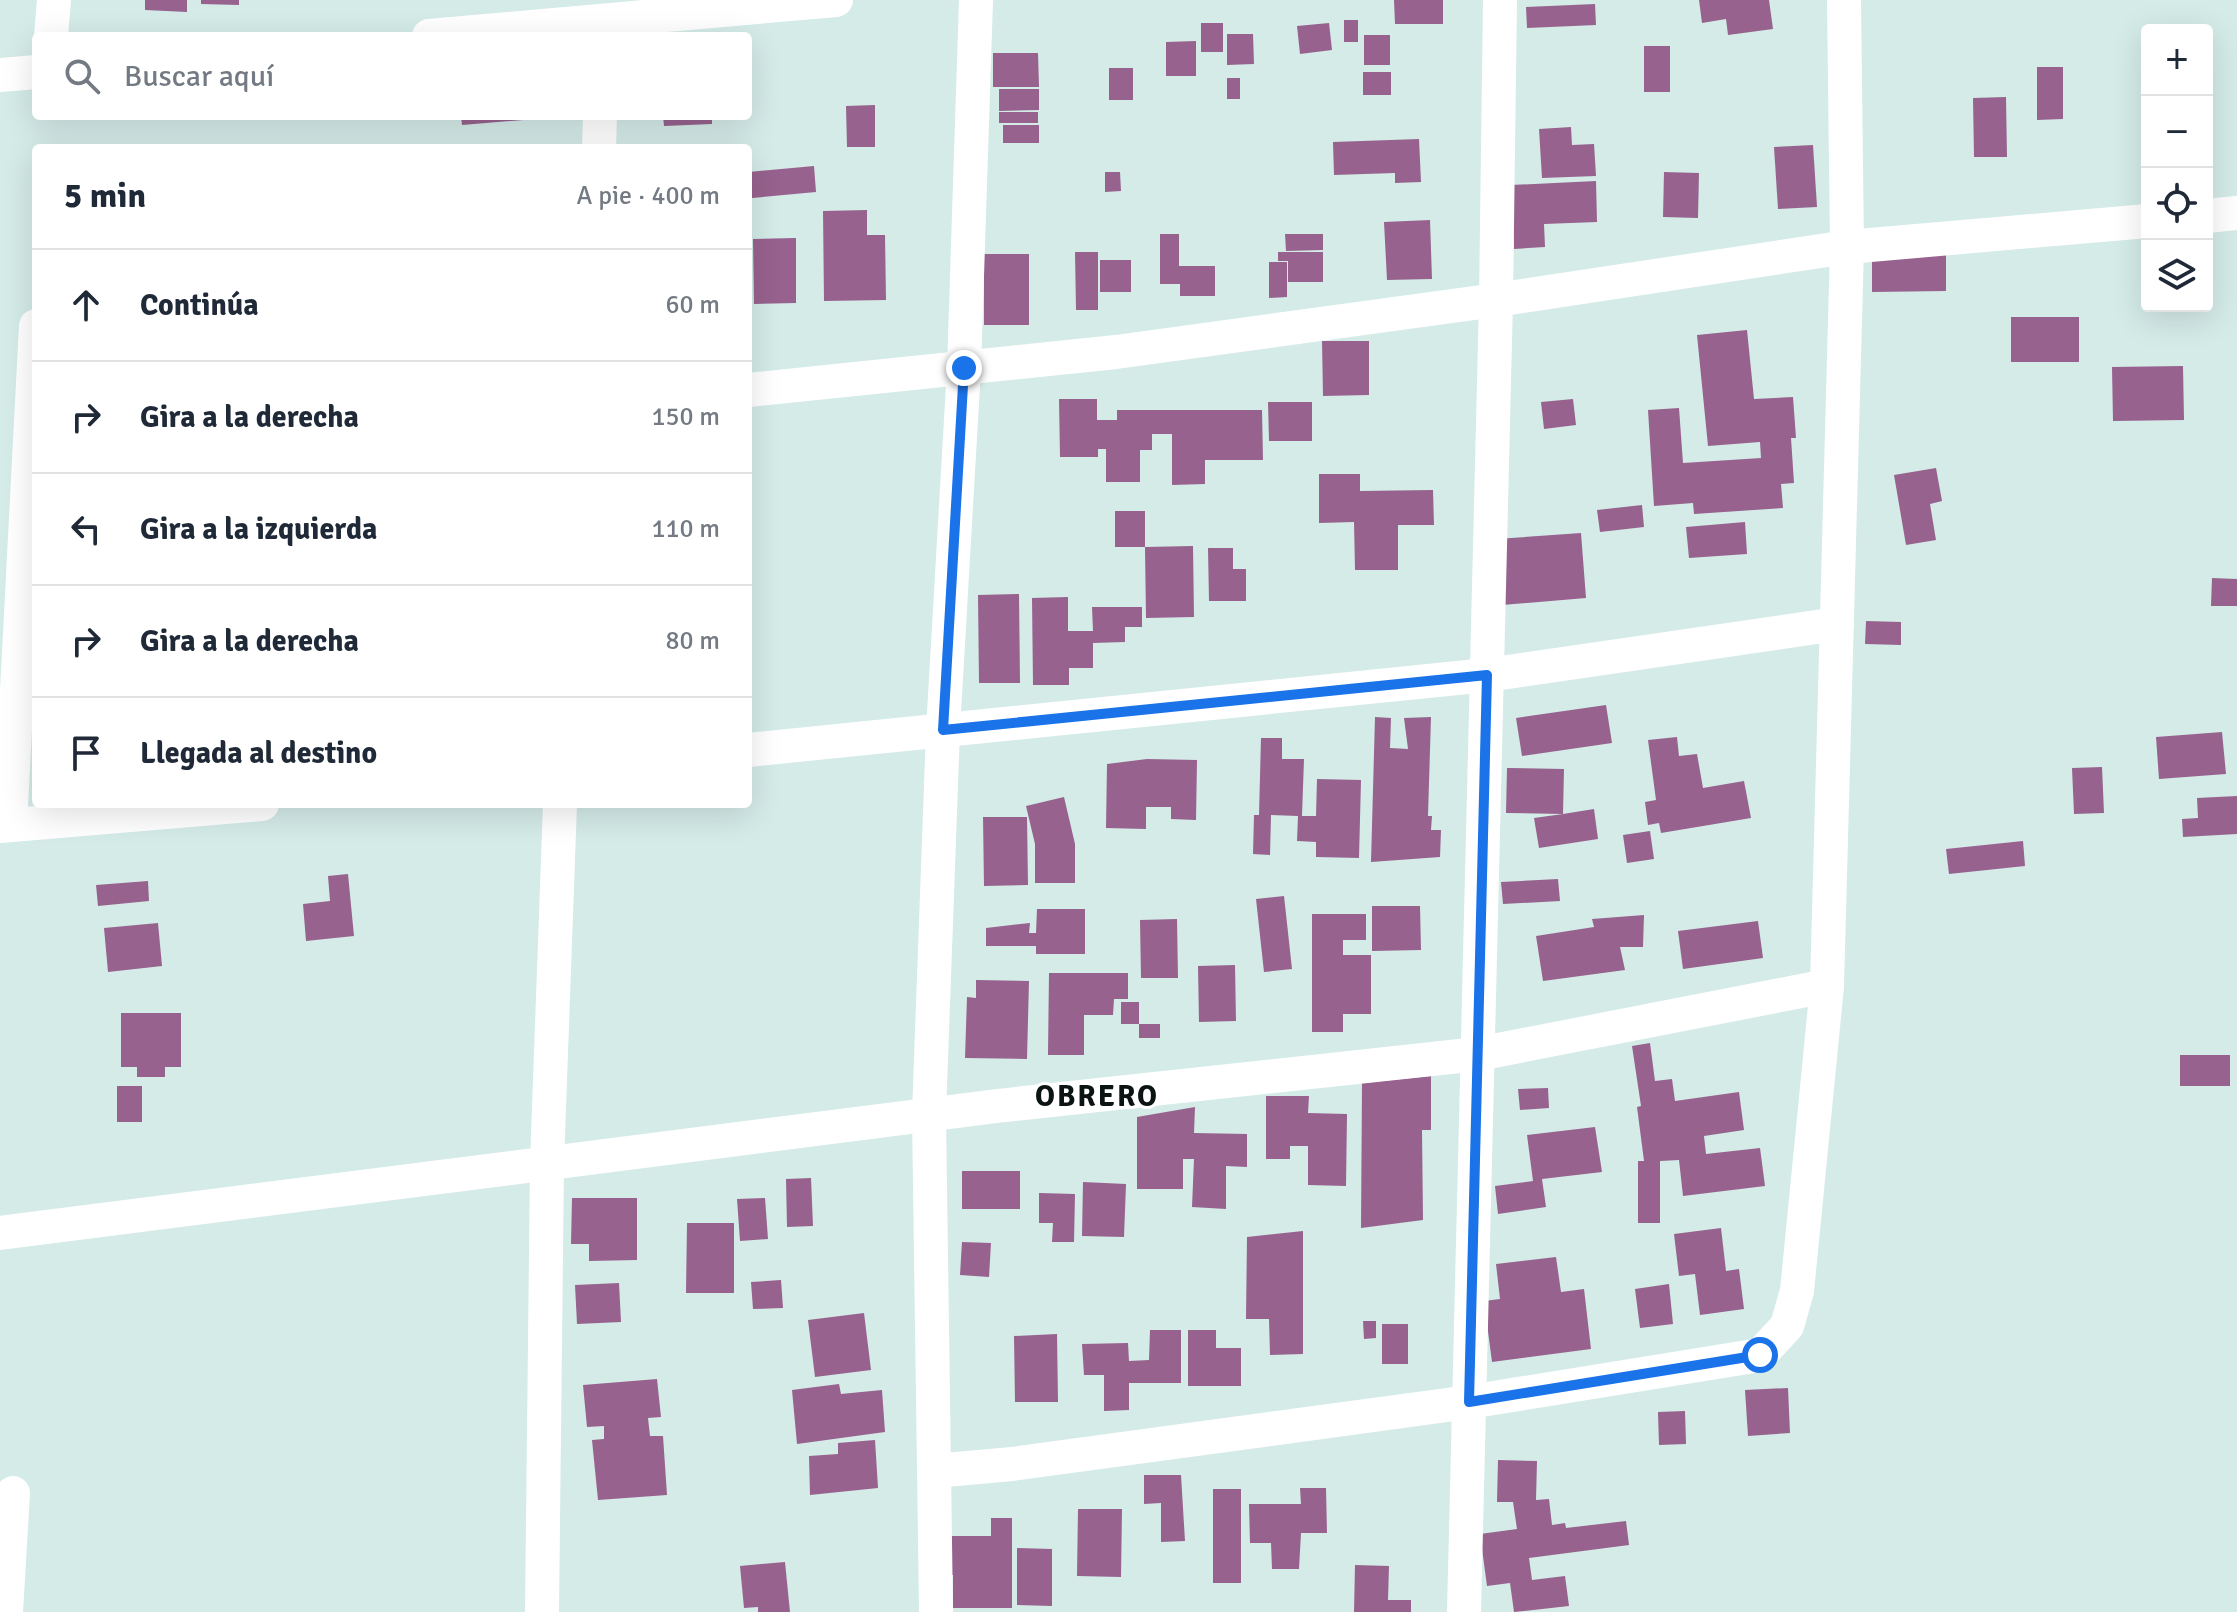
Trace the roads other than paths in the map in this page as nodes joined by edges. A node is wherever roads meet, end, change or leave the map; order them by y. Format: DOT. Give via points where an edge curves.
graph roads {
  1 [pos="54,0"];
  2 [pos="836,0"];
  3 [pos="976,0"];
  4 [pos="1500,0"];
  5 [pos="1844,0"];
  6 [pos="602,19"];
  7 [pos="51,32"];
  8 [pos="470,32"];
  9 [pos="32,72"];
  10 [pos="0,75"];
  11 [pos="600,120"];
  12 [pos="599,144"];
  13 [pos="2237,213"];
  14 [pos="2213,215"];
  15 [pos="2141,222"];
  16 [pos="1847,247"];
  17 [pos="1496,300"];
  18 [pos="32,365"];
  19 [pos="964,368"];
  20 [pos="752,390"];
  21 [pos="22,463"];
  22 [pos="1837,624"];
  23 [pos="1487,675"];
  24 [pos="943,730"];
  25 [pos="752,750"];
  26 [pos="215,808"];
  27 [pos="560,808"];
  28 [pos="5,826"];
  29 [pos="1827,986"];
  30 [pos="1478,1054"];
  31 [pos="929,1114"];
  32 [pos="547,1163"];
  33 [pos="0,1233"];
  34 [pos="1469,1402"];
  35 [pos="934,1471"];
  36 [pos="13,1493"];
  37 [pos="6,1612"];
  38 [pos="542,1612"];
  39 [pos="936,1612"];
  40 [pos="1464,1612"];
  1 -- 7 [label="street"];
  2 -- 6 [label="street"];
  3 -- 19 [label="street"];
  4 -- 17 [label="street"];
  5 -- 16 [label="street"];
  6 -- 8 [label="street"];
  9 -- 10 [label="street"];
  11 -- 12 [label="street"];
  13 -- 14 [label="street"];
  15 -- 16 [label="street"];
  16 -- 17 [label="street"];
  16 -- 22 [label="street"];
  17 -- 19 [label="street"];
  17 -- 23 [label="street"];
  18 -- 21 [label="street"];
  19 -- 20 [label="street"];
  19 -- 24 [label="street"];
  21 -- 28 [label="street"];
  22 -- 23 [label="street"];
  22 -- 29 [label="street"];
  23 -- 24 [label="street"];
  23 -- 30 [label="street"];
  24 -- 25 [label="street"];
  24 -- 31 [label="street"];
  26 -- 28 [label="street"];
  27 -- 32 [label="street"];
  29 -- 30 [label="street"];
  29 -- 34 [label="street" via="1797,1291 1787,1326 1760,1355"];
  30 -- 31 [label="street"];
  30 -- 34 [label="street"];
  31 -- 32 [label="street"];
  31 -- 35 [label="street"];
  32 -- 33 [label="street"];
  32 -- 38 [label="street"];
  34 -- 35 [label="street"];
  34 -- 40 [label="street"];
  35 -- 39 [label="street"];
  36 -- 37 [label="street"];
}
